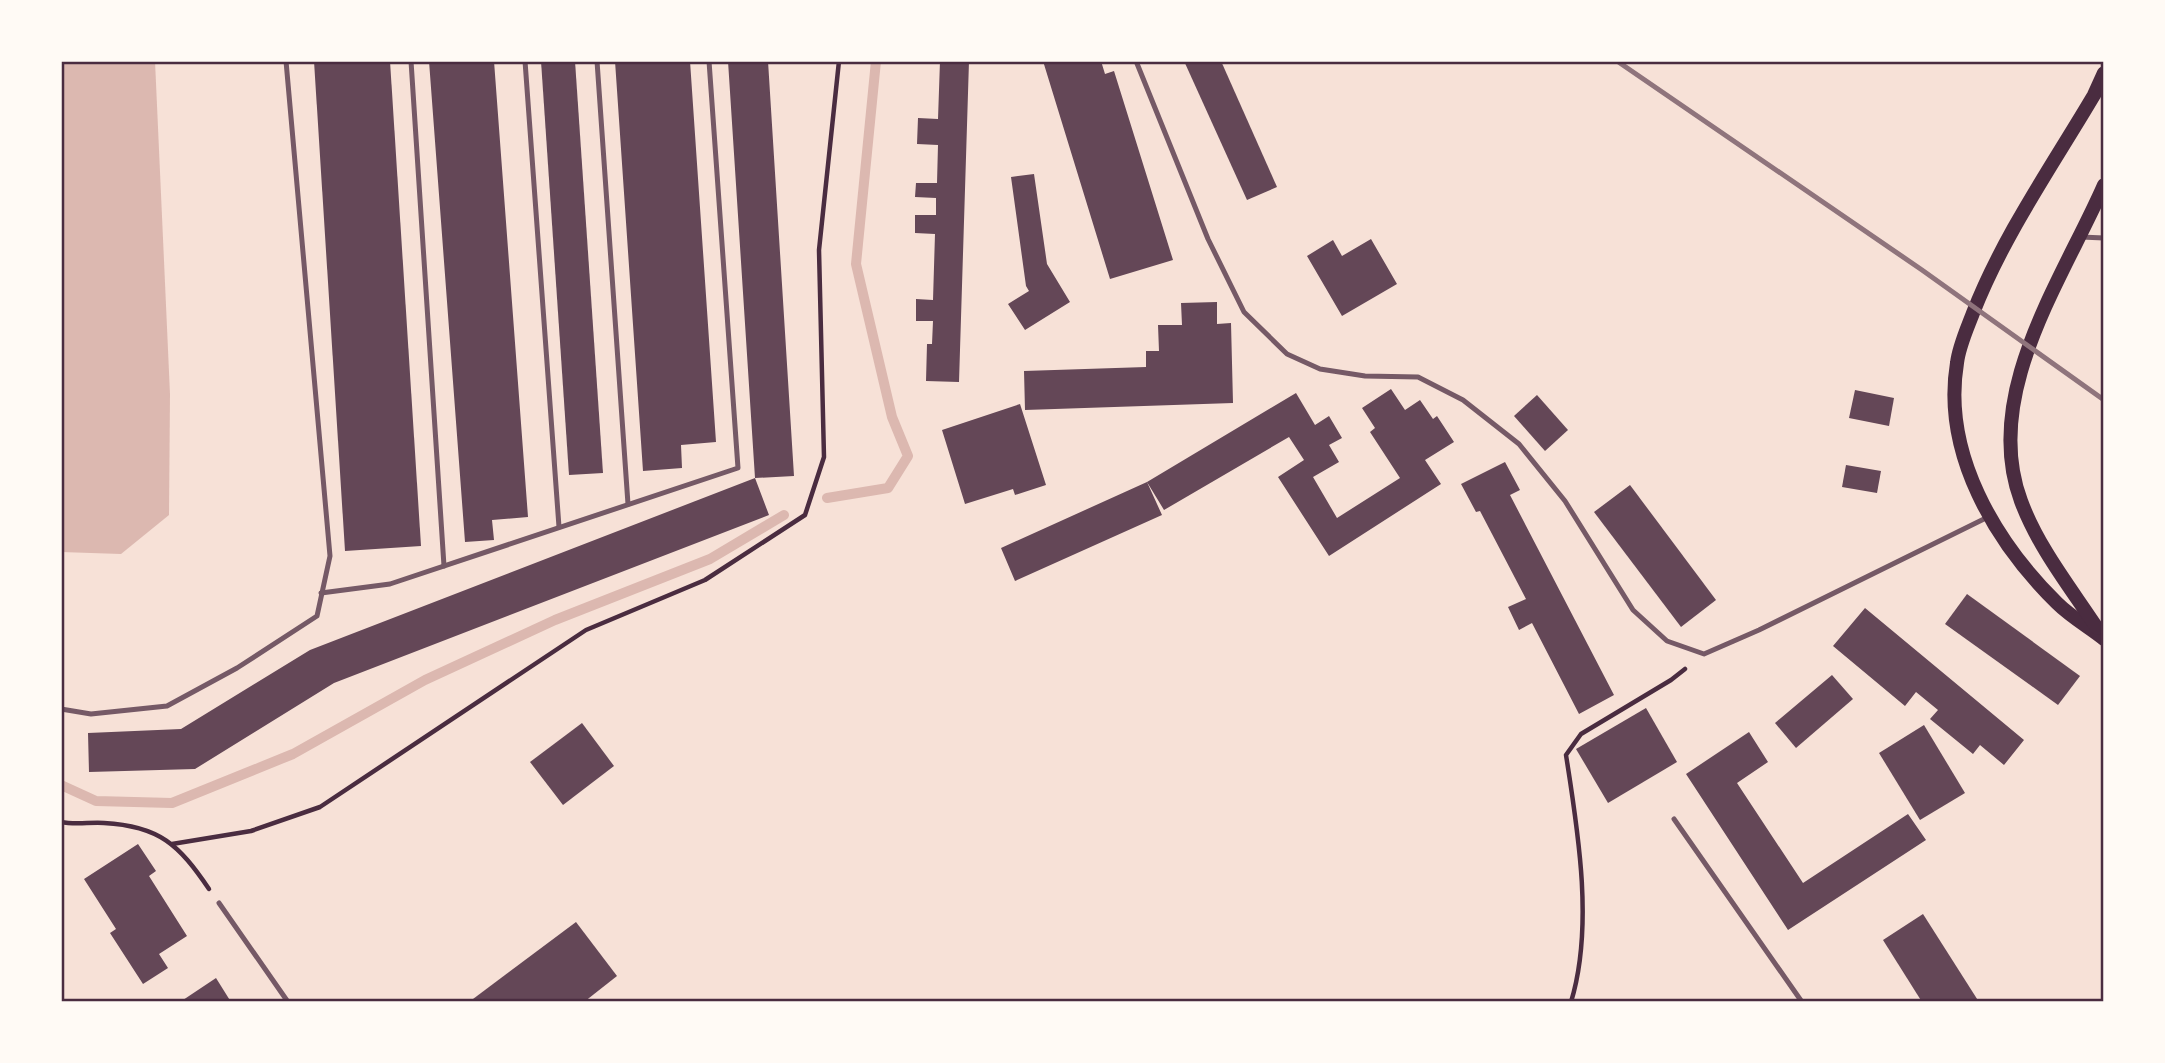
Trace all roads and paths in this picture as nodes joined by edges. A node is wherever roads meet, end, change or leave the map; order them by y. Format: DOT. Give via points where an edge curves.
graph roads {
  1 [pos="286,61"];
  2 [pos="411,61"];
  3 [pos="525,61"];
  4 [pos="597,61"];
  5 [pos="709,61"];
  6 [pos="839,61"];
  7 [pos="1136,61"];
  8 [pos="2104,73"];
  9 [pos="2104,185"];
  10 [pos="2081,237"];
  11 [pos="2104,238"];
  12 [pos="628,504"];
  13 [pos="1988,517"];
  14 [pos="559,527"];
  15 [pos="444,566"];
  16 [pos="321,593"];
  17 [pos="2104,638"];
  18 [pos="1704,654"];
  19 [pos="61,709"];
  20 [pos="1674,819"];
  21 [pos="61,822"];
  22 [pos="172,844"];
  23 [pos="219,903"];
  24 [pos="288,1002"];
  25 [pos="1571,1002"];
  26 [pos="1802,1002"];
  1 -- 16 [label="lane" via="330,556"];
  2 -- 15 [label="lane"];
  3 -- 14 [label="lane"];
  4 -- 12 [label="lane"];
  5 -- 12 [label="lane" via="738,468"];
  6 -- 22 [label="path" via="819,250 824,457 804,515 705,580 586,630 320,807 251,831"];
  7 -- 18 [label="lane" via="1208,239 1244,312 1287,354 1320,369 1418,377 1463,400 1519,444 1564,501 1633,610 1667,641"];
  8 -- 13 [label="main road" via="1989,272 1957,361 1953,402 1968,472"];
  9 -- 10 [label="main road"];
  10 -- 11 [label="lane"];
  10 -- 17 [label="main road" via="2045,307 2023,364 2014,404 2011,452 2020,498 2037,539"];
  12 -- 14 [label="lane"];
  13 -- 17 [label="main road" via="2058,604"];
  13 -- 18 [label="lane"];
  14 -- 15 [label="lane"];
  15 -- 16 [label="lane" via="390,584"];
  16 -- 19 [label="lane" via="317,616 167,706 91,714"];
  18 -- 25 [label="path" via="1671,680 1581,734 1566,755 1582,899 1579,975"];
  20 -- 26 [label="lane"];
  21 -- 22 [label="path" via="144,828"];
  22 -- 23 [label="path"];
  23 -- 24 [label="lane"];
}
